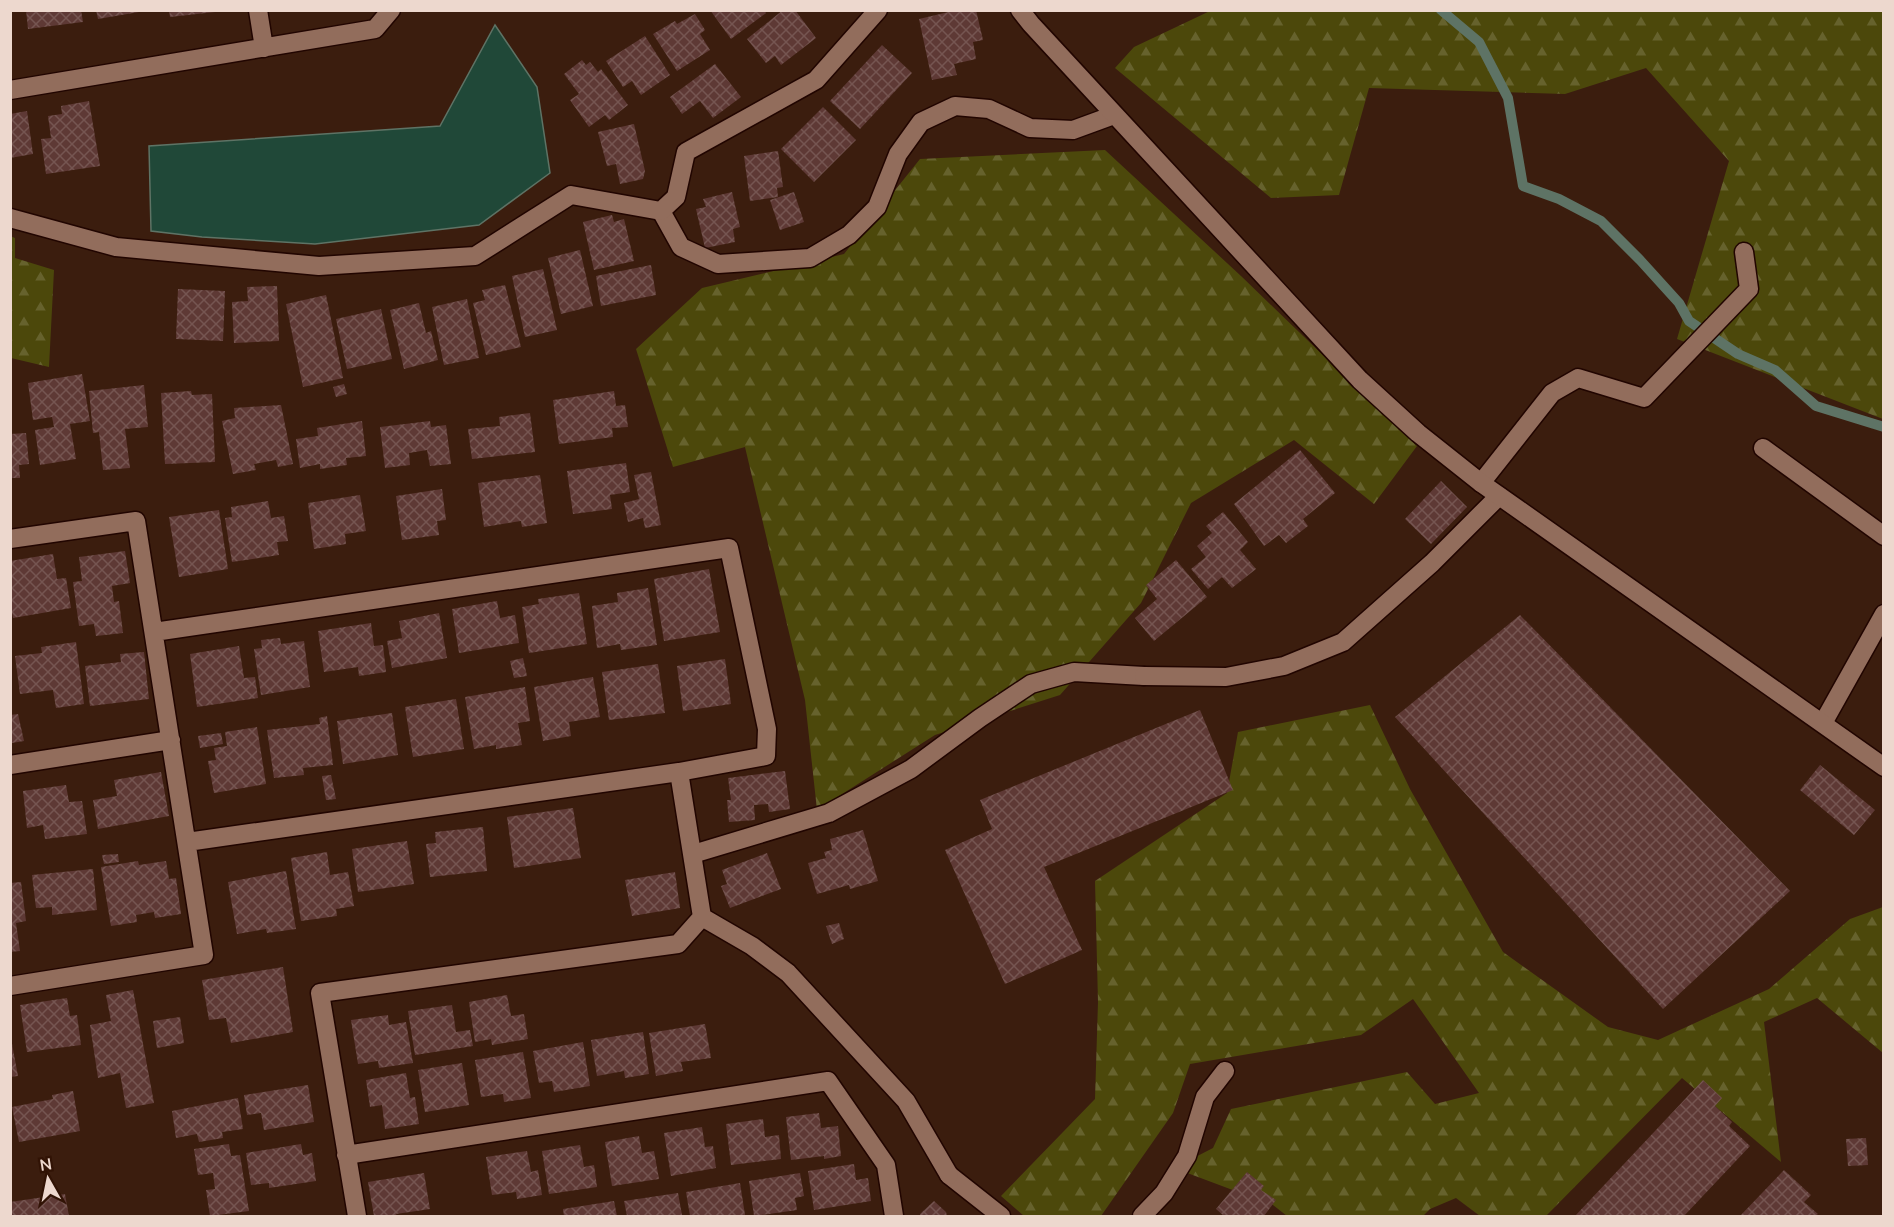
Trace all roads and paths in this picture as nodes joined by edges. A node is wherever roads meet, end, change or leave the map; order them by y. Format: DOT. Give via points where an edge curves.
graph roads {
  1 [pos="258,10"];
  2 [pos="391,10"];
  3 [pos="878,10"];
  4 [pos="1020,10"];
  5 [pos="264,48"];
  6 [pos="10,90"];
  7 [pos="1114,115"];
  8 [pos="661,211"];
  9 [pos="10,218"];
  10 [pos="1744,252"];
  11 [pos="1763,448"];
  12 [pos="1481,483"];
  13 [pos="1499,495"];
  14 [pos="1884,536"];
  15 [pos="10,539"];
  16 [pos="1884,614"];
  17 [pos="154,632"];
  18 [pos="1823,723"];
  19 [pos="171,740"];
  20 [pos="10,765"];
  21 [pos="1884,767"];
  22 [pos="679,772"];
  23 [pos="187,842"];
  24 [pos="693,854"];
  25 [pos="702,918"];
  26 [pos="10,986"];
  27 [pos="1225,1071"];
  28 [pos="346,1155"];
  29 [pos="357,1216"];
  30 [pos="894,1216"];
  31 [pos="1001,1216"];
  32 [pos="1142,1216"];
  1 -- 5 [label="street"];
  2 -- 5 [label="street" via="375,29"];
  3 -- 8 [label="street" via="816,80 686,152 676,197"];
  4 -- 7 [label="street"];
  5 -- 6 [label="street"];
  7 -- 8 [label="street" via="1072,130 1030,128 989,110 955,106 921,122 898,154 877,207 849,235 810,258 718,264 681,247"];
  7 -- 12 [label="street" via="1360,380"];
  8 -- 9 [label="street" via="571,195 475,256 319,266 116,247"];
  10 -- 12 [label="street" via="1749,289 1644,398 1578,378 1552,393"];
  11 -- 14 [label="street"];
  12 -- 13 [label="street"];
  13 -- 18 [label="street"];
  13 -- 24 [label="street" via="1343,642 1284,666 1226,677 1074,672 1031,684 911,769 829,813"];
  15 -- 17 [label="street" via="136,521"];
  16 -- 18 [label="street"];
  17 -- 19 [label="street"];
  17 -- 22 [label="street" via="729,548 767,729 766,756"];
  18 -- 21 [label="street"];
  19 -- 20 [label="street"];
  19 -- 23 [label="street"];
  22 -- 23 [label="street"];
  22 -- 24 [label="street"];
  23 -- 26 [label="street" via="204,956"];
  24 -- 25 [label="street"];
  25 -- 28 [label="street" via="678,944 320,993"];
  25 -- 31 [label="street" via="752,946 788,973 906,1101 949,1175"];
  27 -- 32 [label="street" via="1205,1097 1187,1156 1164,1193"];
  28 -- 29 [label="street"];
  28 -- 30 [label="street" via="828,1081 886,1165"];
}
